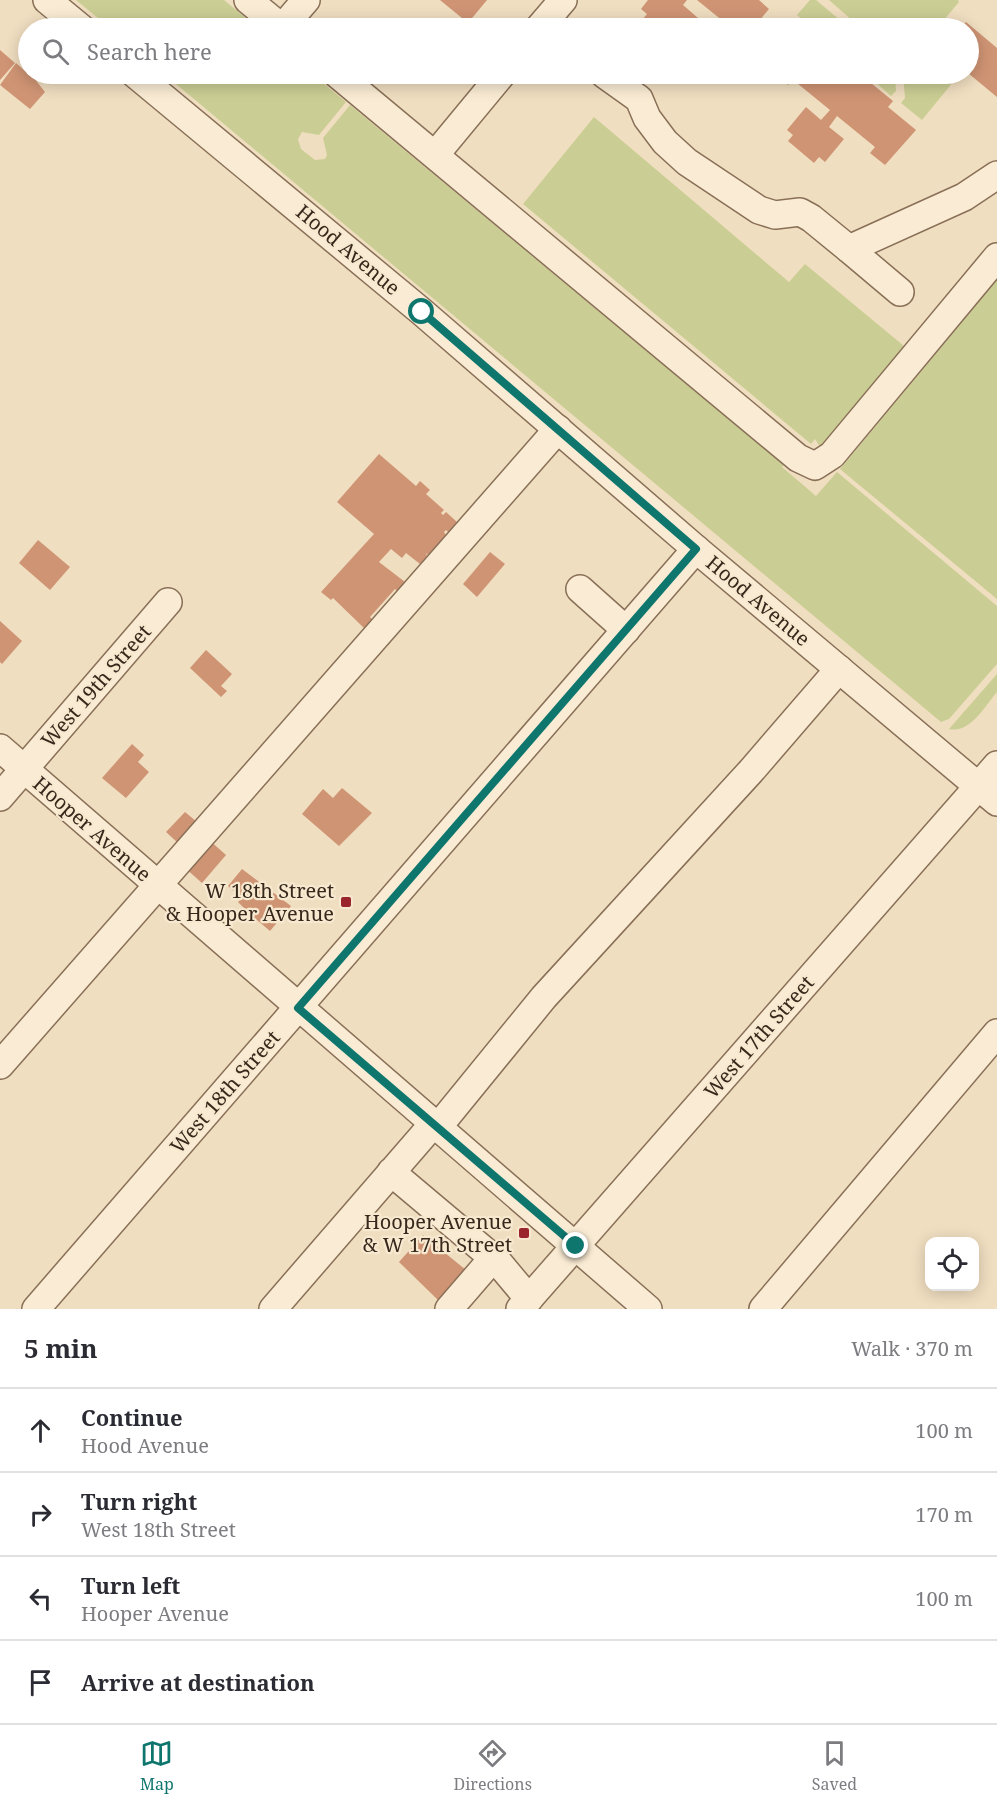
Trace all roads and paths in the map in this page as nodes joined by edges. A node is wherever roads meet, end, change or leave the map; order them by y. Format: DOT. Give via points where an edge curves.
graph roads {
  1 [pos="47,0"];
  2 [pos="248,0"];
  3 [pos="306,0"];
  4 [pos="562,0"];
  5 [pos="69,18"];
  6 [pos="270,18"];
  7 [pos="291,18"];
  8 [pos="551,18"];
  9 [pos="147,84"];
  10 [pos="349,84"];
  11 [pos="494,84"];
  12 [pos="620,84"];
  13 [pos="435,155"];
  14 [pos="997,175"];
  15 [pos="849,249"];
  16 [pos="997,257"];
  17 [pos="900,292"];
  18 [pos="558,429"];
  19 [pos="696,549"];
  20 [pos="580,589"];
  21 [pos="168,602"];
  22 [pos="626,630"];
  23 [pos="839,669"];
  24 [pos="0,748"];
  25 [pos="997,765"];
  26 [pos="24,770"];
  27 [pos="988,794"];
  28 [pos="0,797"];
  29 [pos="157,885"];
  30 [pos="298,1008"];
  31 [pos="997,1033"];
  32 [pos="0,1065"];
  33 [pos="436,1125"];
  34 [pos="391,1172"];
  35 [pos="576,1246"];
  36 [pos="493,1258"];
  37 [pos="525,1304"];
  38 [pos="36,1309"];
  39 [pos="273,1309"];
  40 [pos="449,1309"];
  41 [pos="648,1309"];
  42 [pos="763,1309"];
  1 -- 5 [label="street"];
  2 -- 6 [label="street"];
  3 -- 7 [label="street"];
  4 -- 8 [label="street"];
  9 -- 18 [label="street, Hood Avenue"];
  10 -- 13 [label="street"];
  11 -- 13 [label="street"];
  12 -- 15 [label="street" via="639,99 664,142 687,162 759,210 775,215 800,212"];
  13 -- 16 [label="street" via="798,458 815,466 832,455"];
  14 -- 15 [label="street" via="964,197"];
  15 -- 17 [label="street"];
  18 -- 19 [label="street, Hood Avenue"];
  18 -- 29 [label="street"];
  19 -- 22 [label="street, West 18th Street"];
  19 -- 23 [label="street, Hood Avenue"];
  20 -- 22 [label="street"];
  21 -- 26 [label="street, West 19th Street"];
  22 -- 30 [label="street, West 18th Street"];
  23 -- 27 [label="street, Hood Avenue"];
  23 -- 33 [label="street" via="544,997"];
  24 -- 26 [label="street, Hooper Avenue"];
  25 -- 27 [label="street, West 17th Street"];
  26 -- 28 [label="street, West 19th Street"];
  26 -- 29 [label="street, Hooper Avenue"];
  27 -- 35 [label="street, West 17th Street"];
  29 -- 30 [label="street, Hooper Avenue"];
  29 -- 32 [label="street"];
  30 -- 33 [label="street, Hooper Avenue"];
  30 -- 38 [label="street, West 18th Street"];
  31 -- 42 [label="street"];
  33 -- 34 [label="street"];
  33 -- 35 [label="street, Hooper Avenue"];
  34 -- 36 [label="street"];
  34 -- 39 [label="street"];
  35 -- 37 [label="street, West 17th Street"];
  35 -- 41 [label="street, Hooper Avenue"];
  36 -- 37 [label="street"];
  36 -- 40 [label="street"];
}
